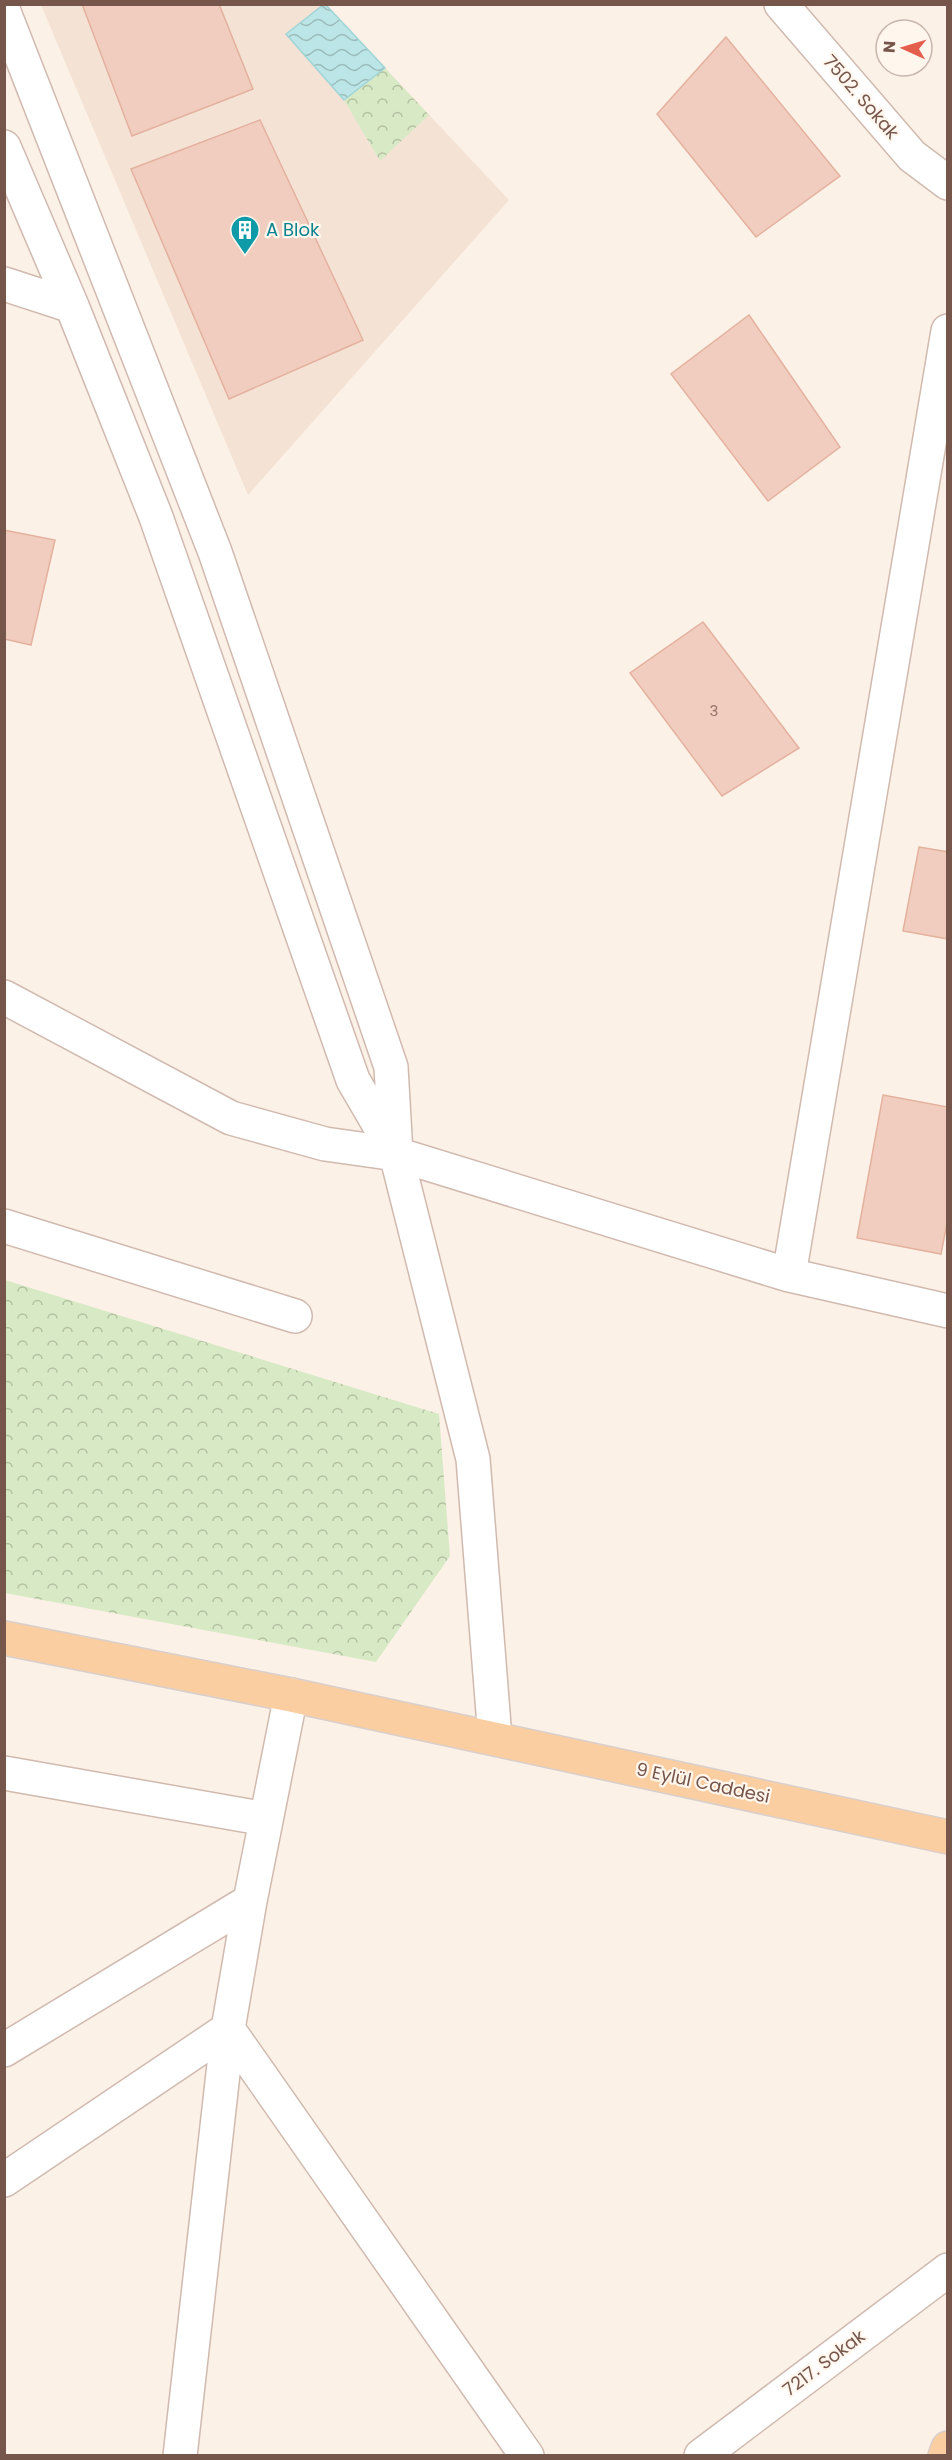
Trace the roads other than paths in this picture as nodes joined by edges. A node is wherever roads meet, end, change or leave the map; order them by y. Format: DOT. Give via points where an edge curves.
graph roads {
  1 [pos="780,4"];
  2 [pos="4,12"];
  3 [pos="4,147"];
  4 [pos="948,183"];
  5 [pos="4,284"];
  6 [pos="72,306"];
  7 [pos="948,331"];
  8 [pos="4,997"];
  9 [pos="396,1154"];
  10 [pos="4,1226"];
  11 [pos="789,1275"];
  12 [pos="948,1311"];
  13 [pos="295,1316"];
  14 [pos="4,1638"];
  15 [pos="291,1695"];
  16 [pos="495,1738"];
  17 [pos="4,1773"];
  18 [pos="266,1819"];
  19 [pos="948,1826"];
  20 [pos="912,1828"];
  21 [pos="948,1837"];
  22 [pos="249,1901"];
  23 [pos="228,2029"];
  24 [pos="4,2050"];
  25 [pos="4,2180"];
  26 [pos="948,2270"];
  27 [pos="948,2448"];
  28 [pos="180,2456"];
  29 [pos="526,2456"];
  30 [pos="701,2456"];
  31 [pos="945,2456"];
  1 -- 4 [label="street, 7502. Sokak" via="912,156"];
  2 -- 9 [label="street" via="218,563 390,1067"];
  3 -- 6 [label="street"];
  5 -- 6 [label="street"];
  6 -- 9 [label="street" via="156,517 353,1080"];
  7 -- 11 [label="street"];
  8 -- 9 [label="street" via="231,1118 325,1144"];
  9 -- 11 [label="street"];
  9 -- 16 [label="street" via="473,1459"];
  10 -- 13 [label="street"];
  11 -- 12 [label="street"];
  14 -- 15 [label="main road, 9 Eylül Caddesi"];
  15 -- 16 [label="main road, 9 Eylül Caddesi"];
  15 -- 18 [label="street"];
  16 -- 20 [label="main road, 9 Eylül Caddesi"];
  17 -- 18 [label="street"];
  18 -- 22 [label="street"];
  19 -- 20 [label="main road, 9 Eylül Caddesi"];
  20 -- 21 [label="main road, 9 Eylül Caddesi"];
  22 -- 23 [label="street"];
  22 -- 24 [label="street"];
  23 -- 25 [label="street"];
  23 -- 28 [label="street"];
  23 -- 29 [label="street"];
  26 -- 30 [label="street, 7217. Sokak"];
  27 -- 31 [label="main road"];
}
